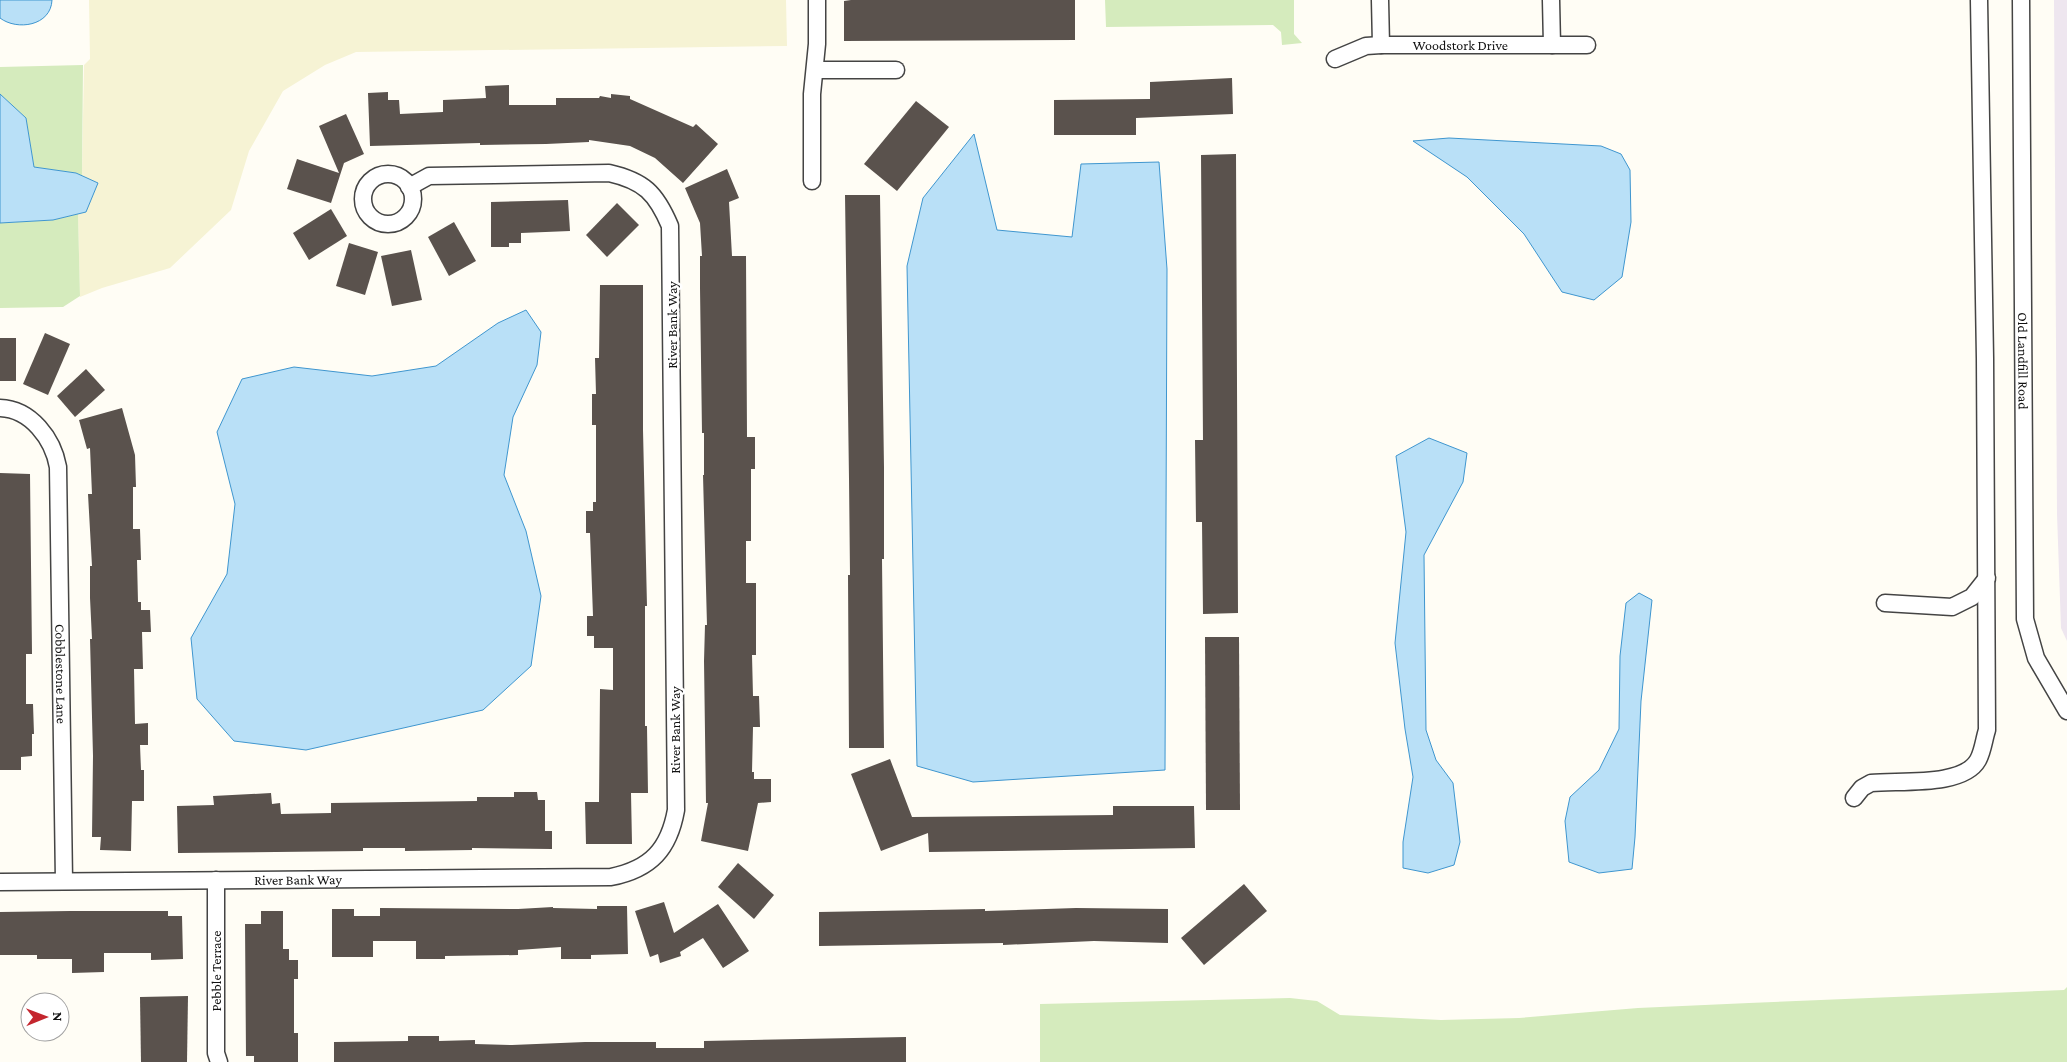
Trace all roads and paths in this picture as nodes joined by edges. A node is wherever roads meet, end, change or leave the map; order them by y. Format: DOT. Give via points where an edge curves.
graph roads {
  1 [pos="817,0"];
  2 [pos="1380,0"];
  3 [pos="1552,0"];
  4 [pos="1979,0"];
  5 [pos="2021,0"];
  6 [pos="1381,45"];
  7 [pos="1552,45"];
  8 [pos="1586,45"];
  9 [pos="1335,58"];
  10 [pos="815,70"];
  11 [pos="896,70"];
  12 [pos="812,181"];
  13 [pos="409,187"];
  14 [pos="0,408"];
  15 [pos="1987,578"];
  16 [pos="1885,603"];
  17 [pos="2067,712"];
  18 [pos="1854,798"];
  19 [pos="216,880"];
  20 [pos="64,881"];
  21 [pos="0,882"];
  22 [pos="218,1062"];
  1 -- 10 [label="street"];
  2 -- 6 [label="street"];
  3 -- 7 [label="street"];
  4 -- 15 [label="street"];
  5 -- 17 [label="street, Old Landfill Road" via="2026,619 2036,658"];
  6 -- 7 [label="street, Woodstork Drive"];
  6 -- 9 [label="street, Woodstork Drive" via="1366,46"];
  7 -- 8 [label="street, Woodstork Drive"];
  10 -- 11 [label="street"];
  10 -- 12 [label="street"];
  13 -- 19 [label="street, River Bank Way" via="429,176 609,173 642,184 654,195 670,226 676,810 673,828 656,856 627,874 611,877"];
  14 -- 20 [label="street, Cobblestone Lane" via="19,412 46,434 56,454 58,467"];
  15 -- 16 [label="street" via="1972,597 1952,607"];
  15 -- 18 [label="street" via="1987,730 1978,760 1967,773 1946,779 1871,783"];
  19 -- 20 [label="street, River Bank Way"];
  19 -- 22 [label="street, Pebble Terrace"];
  20 -- 21 [label="street, River Bank Way"];
}
